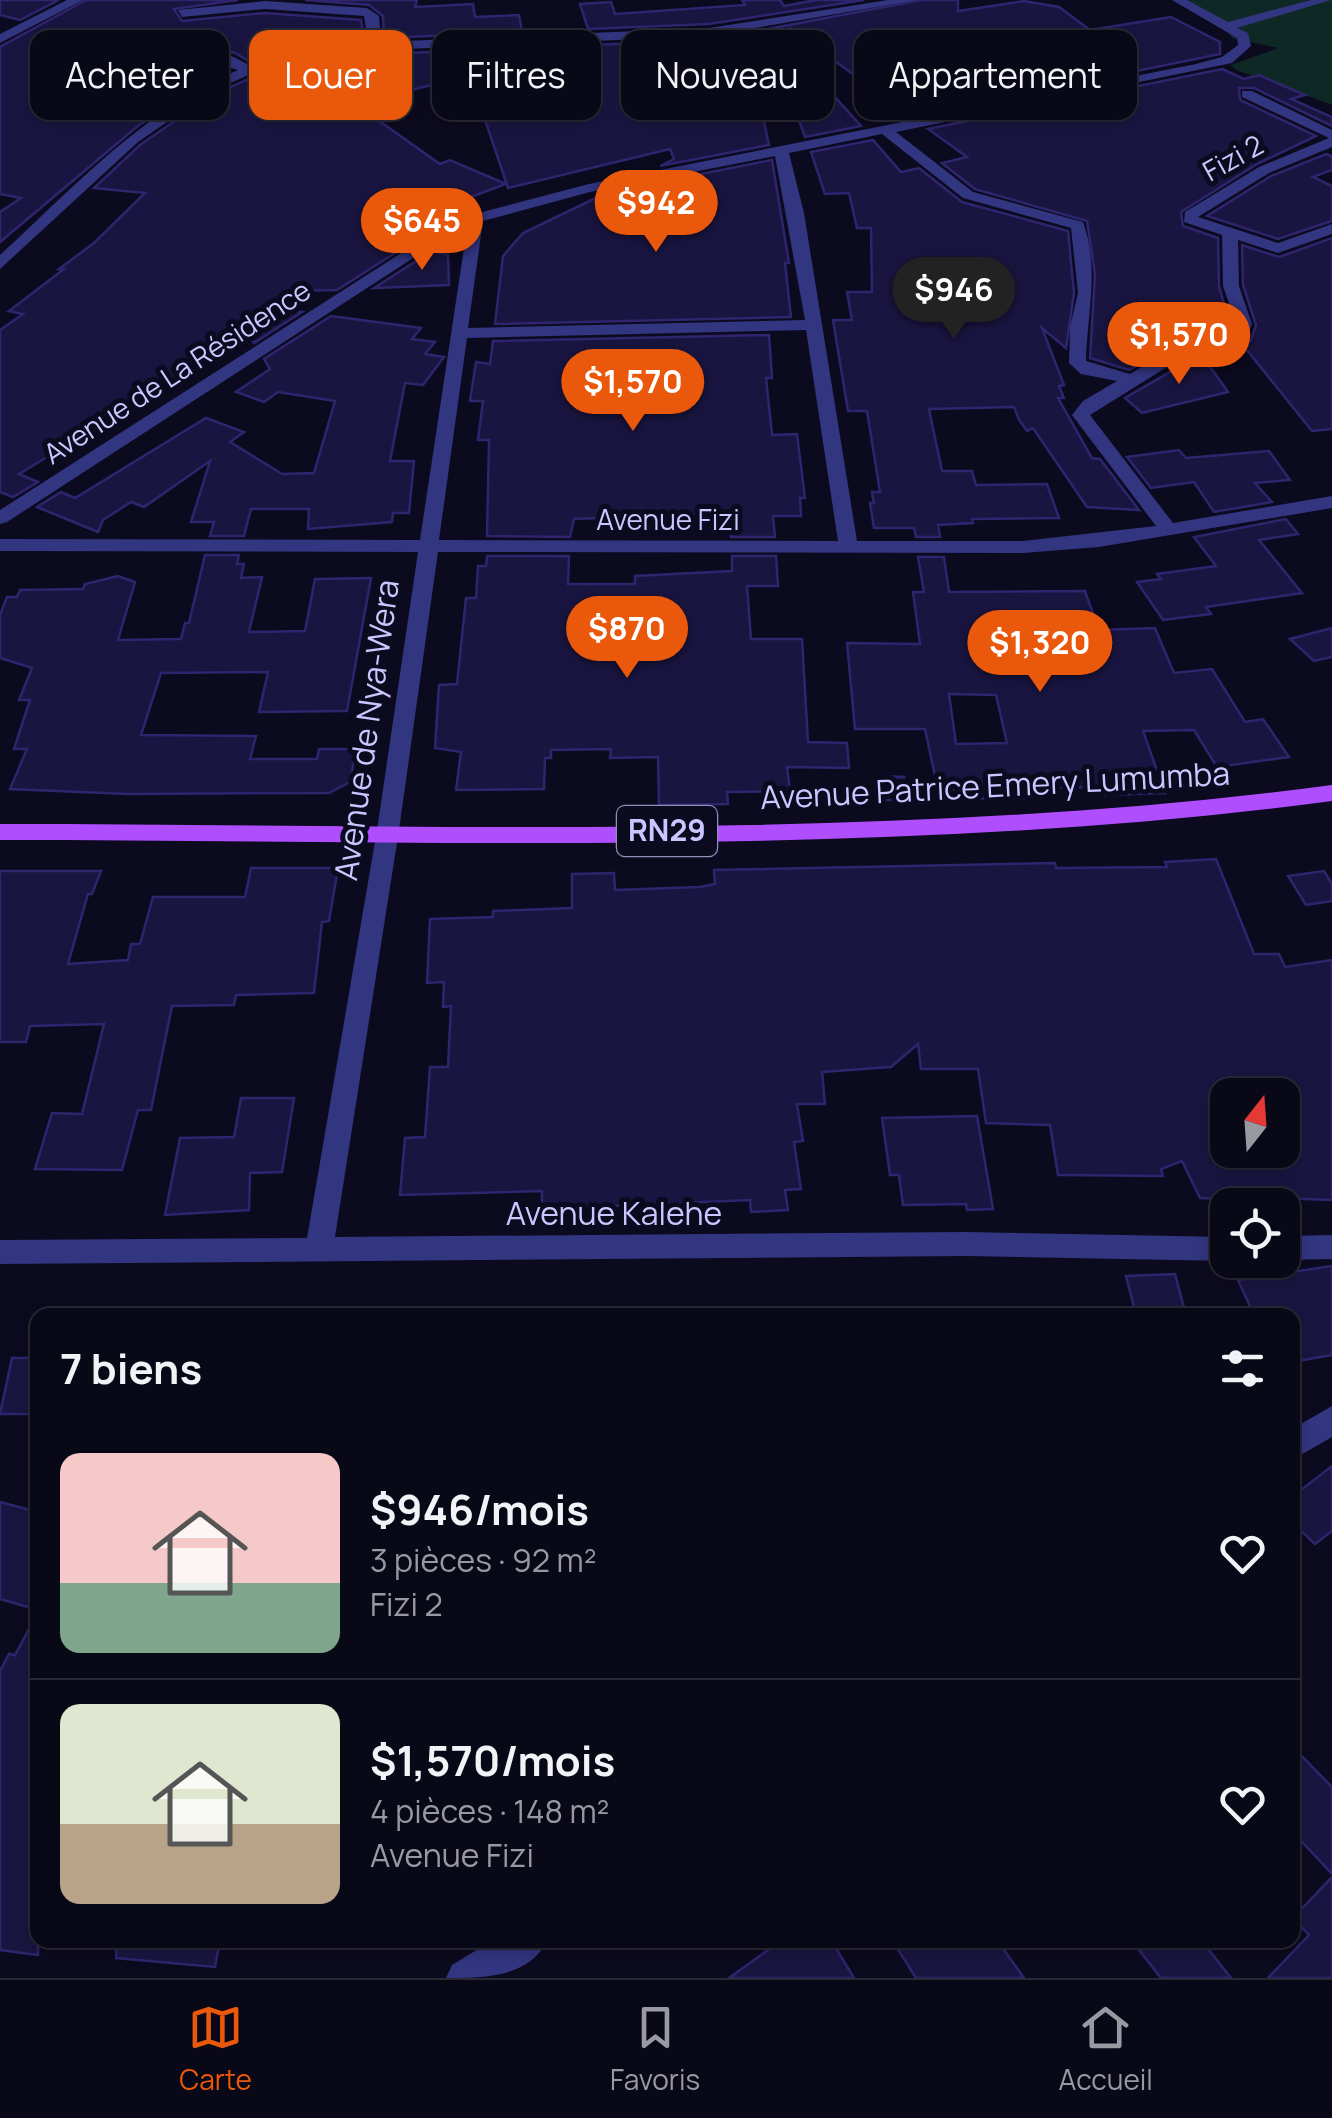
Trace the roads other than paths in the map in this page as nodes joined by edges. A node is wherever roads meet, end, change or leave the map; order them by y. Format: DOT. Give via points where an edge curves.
graph roads {
  1 [pos="77,0"];
  2 [pos="911,0"];
  3 [pos="1178,0"];
  4 [pos="1325,0"];
  5 [pos="182,13"];
  6 [pos="1224,26"];
  7 [pos="374,30"];
  8 [pos="0,39"];
  9 [pos="412,44"];
  10 [pos="229,63"];
  11 [pos="247,68"];
  12 [pos="1248,94"];
  13 [pos="886,131"];
  14 [pos="1332,138"];
  15 [pos="781,151"];
  16 [pos="476,218"];
  17 [pos="1332,229"];
  18 [pos="1230,233"];
  19 [pos="0,264"];
  20 [pos="812,325"];
  21 [pos="458,333"];
  22 [pos="1135,380"];
  23 [pos="1332,502"];
  24 [pos="0,518"];
  25 [pos="1169,530"];
  26 [pos="0,545"];
  27 [pos="426,546"];
  28 [pos="849,549"];
  29 [pos="1332,793"];
  30 [pos="388,830"];
  31 [pos="0,832"];
  32 [pos="1332,1247"];
  33 [pos="1300,1248"];
  34 [pos="1210,1249"];
  35 [pos="319,1250"];
  36 [pos="0,1252"];
  37 [pos="1332,1420"];
  38 [pos="1300,1441"];
  39 [pos="515,1948"];
  40 [pos="465,1978"];
  1 -- 8 [label="street"];
  2 -- 9 [label="street" via="709,32"];
  3 -- 6 [label="street"];
  4 -- 6 [label="street"];
  5 -- 7 [label="street" via="249,5 367,12"];
  6 -- 13 [label="street, Avenue de La Résidence" via="1243,36 1245,46 1227,60"];
  10 -- 11 [label="street"];
  11 -- 19 [label="street" via="133,139"];
  12 -- 14 [label="street, Fizi 2"];
  13 -- 15 [label="street, Avenue de La Résidence"];
  13 -- 22 [label="street" via="968,195 1078,225 1086,294 1077,364"];
  14 -- 18 [label="street, Fizi 2" via="1264,170 1188,219"];
  15 -- 16 [label="street, Avenue de La Résidence" via="588,188"];
  15 -- 20 [label="street"];
  16 -- 21 [label="street, Avenue de Nya-Wera"];
  16 -- 24 [label="street, Avenue de La Résidence" via="439,235"];
  17 -- 18 [label="street" via="1278,248"];
  18 -- 22 [label="street, Fizi 2" via="1231,286 1244,331 1185,348"];
  20 -- 21 [label="street"];
  20 -- 28 [label="street"];
  21 -- 27 [label="street, Avenue de Nya-Wera"];
  22 -- 25 [label="street, Fizi 2" via="1081,414"];
  23 -- 25 [label="street, Avenue Fizi"];
  25 -- 28 [label="street, Avenue Fizi" via="1023,547"];
  26 -- 27 [label="street, Avenue Fizi"];
  27 -- 28 [label="street, Avenue Fizi"];
  27 -- 30 [label="street, Avenue de Nya-Wera"];
  29 -- 30 [label="main road, Avenue Patrice Emery Lumumba / RN29" via="1180,813 950,825 764,832"];
  30 -- 31 [label="main road, Avenue Patrice Emery Lumumba / RN29"];
  30 -- 35 [label="street, Avenue de Nya-Wera"];
  32 -- 33 [label="street"];
  34 -- 35 [label="street, Avenue Kalehe" via="966,1244"];
  35 -- 36 [label="street, Avenue Kalehe"];
  37 -- 38 [label="street"];
  39 -- 40 [label="street"];
}
